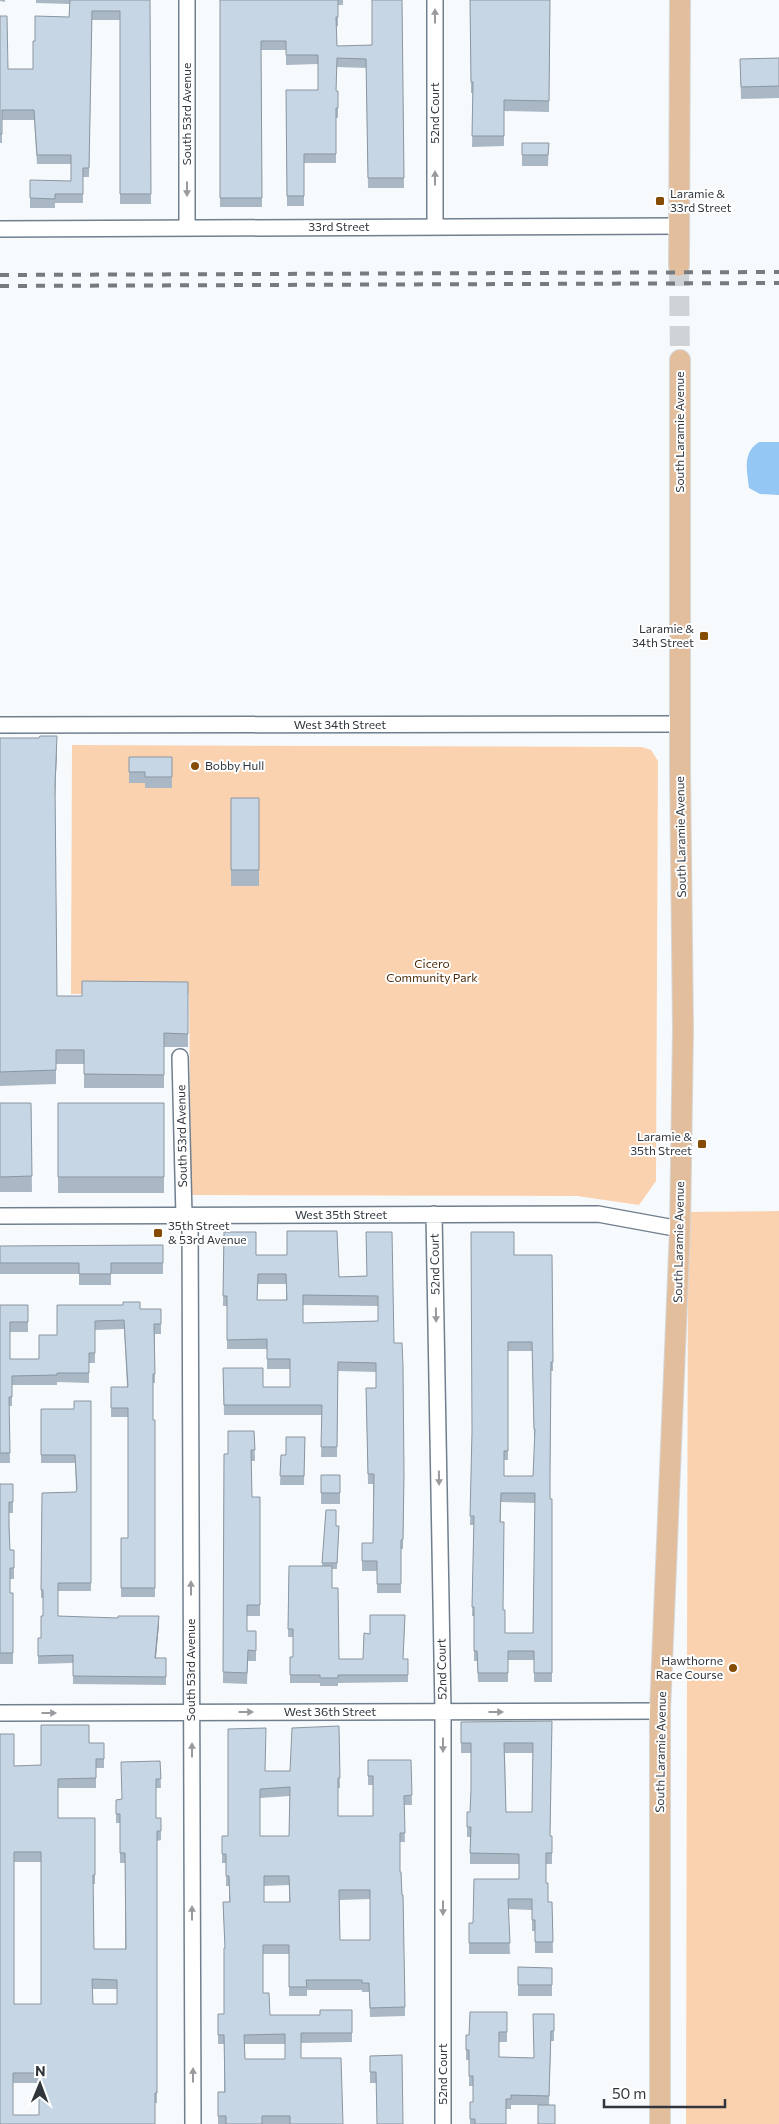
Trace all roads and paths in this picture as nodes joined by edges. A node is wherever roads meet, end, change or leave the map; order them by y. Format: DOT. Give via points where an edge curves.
graph roads {
  1 [pos="188,0"];
  2 [pos="435,0"];
  3 [pos="680,0"];
  4 [pos="679,226"];
  5 [pos="435,227"];
  6 [pos="187,228"];
  7 [pos="0,229"];
  8 [pos="679,266"];
  9 [pos="680,360"];
  10 [pos="680,724"];
  11 [pos="0,725"];
  12 [pos="180,1057"];
  13 [pos="434,1214"];
  14 [pos="187,1215"];
  15 [pos="0,1216"];
  16 [pos="680,1229"];
  17 [pos="660,1711"];
  18 [pos="192,1712"];
  19 [pos="443,1712"];
  20 [pos="0,1713"];
  21 [pos="193,2124"];
  22 [pos="443,2124"];
  23 [pos="660,2124"];
  1 -- 6 [label="street, South 53rd Avenue, one-way"];
  5 -- 2 [label="street, 52nd Court, one-way"];
  3 -- 4 [label="main road"];
  4 -- 5 [label="street, 33rd Street"];
  4 -- 8 [label="main road"];
  5 -- 6 [label="street, 33rd Street"];
  6 -- 7 [label="street, 33rd Street"];
  9 -- 10 [label="main road, South Laramie Avenue"];
  10 -- 11 [label="street, West 34th Street"];
  10 -- 16 [label="main road, South Laramie Avenue" via="683,1030"];
  12 -- 14 [label="street, South 53rd Avenue"];
  13 -- 14 [label="street, West 35th Street"];
  13 -- 16 [label="street, West 35th Street" via="598,1214"];
  13 -- 19 [label="street, 52nd Court, one-way"];
  14 -- 15 [label="street, West 35th Street"];
  18 -- 14 [label="street, South 53rd Avenue, one-way"];
  16 -- 17 [label="main road, South Laramie Avenue"];
  19 -- 17 [label="street, West 36th Street, one-way"];
  17 -- 23 [label="main road, South Laramie Avenue"];
  18 -- 19 [label="street, West 36th Street, one-way"];
  20 -- 18 [label="street, West 36th Street, one-way"];
  21 -- 18 [label="street, South 53rd Avenue, one-way"];
  19 -- 22 [label="street, 52nd Court, one-way"];
}
